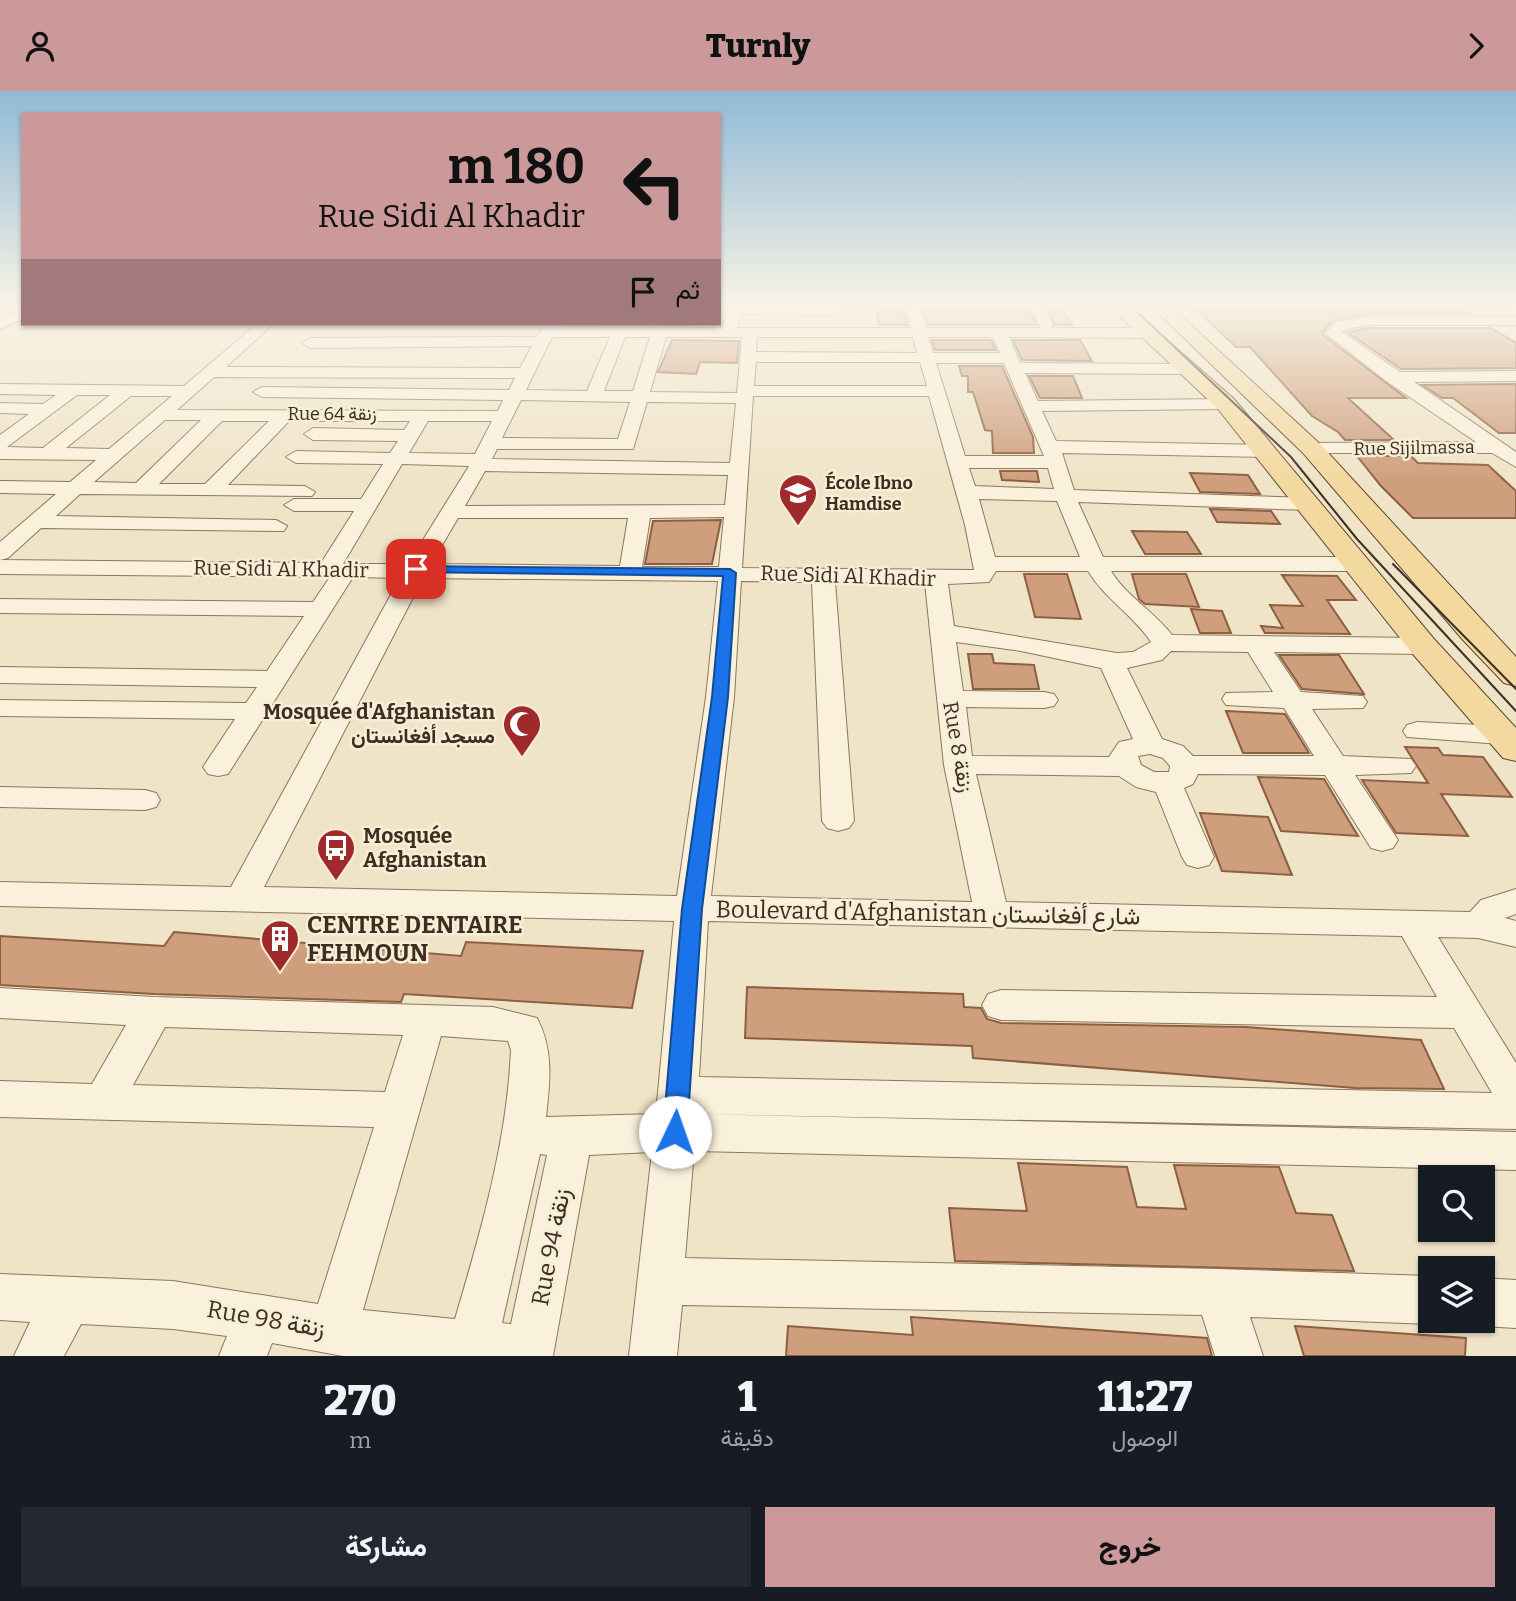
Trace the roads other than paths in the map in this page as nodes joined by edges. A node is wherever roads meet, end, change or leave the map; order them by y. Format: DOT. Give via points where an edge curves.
graph roads {
  1 [pos="220,363"];
  2 [pos="290,363"];
  3 [pos="531,363"];
  4 [pos="607,363"];
  5 [pos="650,363"];
  6 [pos="747,363"];
  7 [pos="753,363"];
  8 [pos="1008,363"];
  9 [pos="1011,363"];
  10 [pos="1180,363"];
  11 [pos="1221,363"];
  12 [pos="1372,363"];
  13 [pos="1501,363"];
  14 [pos="930,364"];
  15 [pos="1186,369"];
  16 [pos="209,372"];
  17 [pos="281,372"];
  18 [pos="526,373"];
  19 [pos="1516,375"];
  20 [pos="1392,377"];
  21 [pos="0,389"];
  22 [pos="73,390"];
  23 [pos="126,391"];
  24 [pos="186,391"];
  25 [pos="936,391"];
  26 [pos="262,392"];
  27 [pos="745,394"];
  28 [pos="593,397"];
  29 [pos="640,398"];
  30 [pos="1226,404"];
  31 [pos="507,405"];
  32 [pos="1030,406"];
  33 [pos="0,408"];
  34 [pos="47,409"];
  35 [pos="218,414"];
  36 [pos="240,414"];
  37 [pos="286,414"];
  38 [pos="329,414"];
  39 [pos="161,415"];
  40 [pos="424,415"];
  41 [pos="313,434"];
  42 [pos="410,436"];
  43 [pos="4,438"];
  44 [pos="626,445"];
  45 [pos="1496,447"];
  46 [pos="1516,447"];
  47 [pos="1312,449"];
  48 [pos="1266,451"];
  49 [pos="0,453"];
  50 [pos="47,454"];
  51 [pos="114,455"];
  52 [pos="1053,455"];
  53 [pos="483,456"];
  54 [pos="296,457"];
  55 [pos="329,458"];
  56 [pos="399,459"];
  57 [pos="1516,461"];
  58 [pos="956,462"];
  59 [pos="620,466"];
  60 [pos="739,469"];
  61 [pos="0,487"];
  62 [pos="76,487"];
  63 [pos="142,489"];
  64 [pos="211,490"];
  65 [pos="272,491"];
  66 [pos="965,492"];
  67 [pos="1064,495"];
  68 [pos="300,498"];
  69 [pos="1308,503"];
  70 [pos="369,505"];
  71 [pos="640,511"];
  72 [pos="734,511"];
  73 [pos="453,512"];
  74 [pos="36,522"];
  75 [pos="276,526"];
  76 [pos="0,553"];
  77 [pos="1095,564"];
  78 [pos="1356,564"];
  79 [pos="0,567"];
  80 [pos="240,568"];
  81 [pos="416,569"];
  82 [pos="337,570"];
  83 [pos="983,570"];
  84 [pos="630,572"];
  85 [pos="730,573"];
  86 [pos="823,575"];
  87 [pos="936,579"];
  88 [pos="0,606"];
  89 [pos="321,609"];
  90 [pos="941,632"];
  91 [pos="1165,643"];
  92 [pos="1256,644"];
  93 [pos="1423,646"];
  94 [pos="1111,660"];
  95 [pos="0,675"];
  96 [pos="1516,675"];
  97 [pos="274,679"];
  98 [pos="949,699"];
  99 [pos="1236,699"];
  100 [pos="1044,700"];
  101 [pos="1293,701"];
  102 [pos="1353,702"];
  103 [pos="0,708"];
  104 [pos="253,711"];
  105 [pos="1417,731"];
  106 [pos="1508,742"];
  107 [pos="1151,745"];
  108 [pos="959,765"];
  109 [pos="1401,765"];
  110 [pos="1333,766"];
  111 [pos="218,767"];
  112 [pos="1125,767"];
  113 [pos="1176,774"];
  114 [pos="0,797"];
  115 [pos="145,800"];
  116 [pos="838,821"];
  117 [pos="1382,839"];
  118 [pos="1198,857"];
  119 [pos="0,894"];
  120 [pos="241,899"];
  121 [pos="1516,901"];
  122 [pos="692,909"];
  123 [pos="991,913"];
  124 [pos="1412,924"];
  125 [pos="1478,925"];
  126 [pos="1516,934"];
  127 [pos="0,1003"];
  128 [pos="1000,1005"];
  129 [pos="154,1012"];
  130 [pos="1465,1013"];
  131 [pos="426,1021"];
  132 [pos="1516,1098"];
  133 [pos="0,1099"];
  134 [pos="104,1100"];
  135 [pos="401,1110"];
  136 [pos="1516,1111"];
  137 [pos="676,1113"];
  138 [pos="962,1121"];
  139 [pos="522,1135"];
  140 [pos="571,1137"];
  141 [pos="1516,1151"];
  142 [pos="660,1281"];
  143 [pos="1218,1292"];
  144 [pos="0,1297"];
  145 [pos="69,1299"];
  146 [pos="1418,1300"];
  147 [pos="1495,1303"];
  148 [pos="1516,1304"];
  149 [pos="333,1331"];
  150 [pos="250,1336"];
  151 [pos="471,1347"];
  152 [pos="530,1353"];
  153 [pos="38,1356"];
  154 [pos="653,1356"];
  155 [pos="1239,1356"];
  1 -- 16 [label="street"];
  2 -- 17 [label="street"];
  3 -- 18 [label="street"];
  4 -- 28 [label="street"];
  5 -- 29 [label="street"];
  6 -- 27 [label="street"];
  7 -- 14 [label="street"];
  8 -- 14 [label="street"];
  9 -- 15 [label="street"];
  9 -- 32 [label="street"];
  10 -- 15 [label="main road"];
  11 -- 47 [label="main road"];
  12 -- 20 [label="street"];
  13 -- 19 [label="street"];
  14 -- 25 [label="street"];
  15 -- 30 [label="main road"];
  16 -- 17 [label="street"];
  16 -- 24 [label="street"];
  17 -- 18 [label="street"];
  17 -- 26 [label="street"];
  18 -- 31 [label="street"];
  19 -- 20 [label="street"];
  20 -- 45 [label="street"];
  21 -- 22 [label="street"];
  22 -- 23 [label="street"];
  22 -- 34 [label="street"];
  23 -- 24 [label="street"];
  23 -- 50 [label="street"];
  24 -- 39 [label="street"];
  25 -- 27 [label="street"];
  25 -- 58 [label="street"];
  26 -- 31 [label="street"];
  26 -- 36 [label="street"];
  27 -- 29 [label="street"];
  27 -- 60 [label="street"];
  28 -- 29 [label="street"];
  28 -- 31 [label="street"];
  29 -- 44 [label="street"];
  30 -- 32 [label="street"];
  30 -- 48 [label="main road"];
  31 -- 40 [label="street, Rue 64 زنقة"];
  31 -- 53 [label="street"];
  32 -- 52 [label="street"];
  33 -- 34 [label="street"];
  34 -- 43 [label="street"];
  35 -- 36 [label="street, Rue 64 زنقة"];
  35 -- 39 [label="street, Rue 64 زنقة"];
  35 -- 63 [label="street"];
  36 -- 37 [label="street, Rue 64 زنقة"];
  37 -- 38 [label="street, Rue 64 زنقة"];
  37 -- 64 [label="street"];
  38 -- 40 [label="street, Rue 64 زنقة"];
  38 -- 41 [label="street"];
  39 -- 51 [label="street"];
  40 -- 42 [label="street"];
  41 -- 42 [label="street"];
  41 -- 54 [label="street"];
  42 -- 56 [label="street"];
  44 -- 53 [label="street"];
  44 -- 59 [label="street"];
  45 -- 46 [label="street, Rue Sijilmassa"];
  45 -- 47 [label="street, Rue Sijilmassa"];
  45 -- 57 [label="street"];
  47 -- 96 [label="main road"];
  48 -- 52 [label="street"];
  48 -- 69 [label="main road"];
  49 -- 50 [label="street"];
  50 -- 51 [label="street"];
  51 -- 62 [label="street"];
  52 -- 58 [label="street"];
  52 -- 67 [label="street"];
  53 -- 56 [label="street"];
  53 -- 59 [label="street"];
  53 -- 73 [label="street"];
  54 -- 55 [label="street"];
  54 -- 65 [label="street"];
  55 -- 56 [label="street"];
  55 -- 68 [label="street"];
  56 -- 70 [label="street"];
  58 -- 66 [label="street"];
  59 -- 60 [label="street"];
  60 -- 72 [label="street"];
  61 -- 62 [label="street"];
  62 -- 63 [label="street"];
  62 -- 74 [label="street"];
  63 -- 64 [label="street"];
  64 -- 65 [label="street"];
  65 -- 68 [label="street"];
  66 -- 67 [label="street"];
  66 -- 83 [label="street"];
  67 -- 69 [label="street"];
  67 -- 77 [label="street"];
  68 -- 70 [label="street"];
  68 -- 75 [label="street"];
  69 -- 78 [label="main road"];
  70 -- 82 [label="street"];
  71 -- 72 [label="street"];
  71 -- 73 [label="street"];
  71 -- 84 [label="street"];
  72 -- 85 [label="street"];
  73 -- 81 [label="street"];
  74 -- 75 [label="street"];
  74 -- 76 [label="street"];
  75 -- 80 [label="street"];
  77 -- 78 [label="street, Rue Sidi Al Khadir"];
  77 -- 83 [label="street, Rue Sidi Al Khadir"];
  77 -- 91 [label="street" via="1109,587 1152,625"];
  78 -- 93 [label="main road"];
  79 -- 80 [label="street, Rue Sidi Al Khadir"];
  80 -- 82 [label="street, Rue Sidi Al Khadir"];
  81 -- 82 [label="street, Rue Sidi Al Khadir"];
  81 -- 84 [label="street, Rue Sidi Al Khadir"];
  81 -- 120 [label="street"];
  82 -- 89 [label="street"];
  83 -- 87 [label="street, Rue Sidi Al Khadir"];
  84 -- 85 [label="street, Rue Sidi Al Khadir"];
  85 -- 86 [label="street, Rue Sidi Al Khadir"];
  85 -- 122 [label="street" via="720,697"];
  86 -- 87 [label="street, Rue Sidi Al Khadir"];
  86 -- 116 [label="street"];
  87 -- 90 [label="street, Rue 8 زنقة"];
  88 -- 89 [label="street"];
  89 -- 97 [label="street"];
  90 -- 94 [label="street"];
  90 -- 98 [label="street, Rue 8 زنقة"];
  91 -- 92 [label="street"];
  91 -- 94 [label="street" via="1142,658"];
  92 -- 93 [label="street"];
  92 -- 101 [label="street"];
  93 -- 106 [label="main road"];
  94 -- 107 [label="street"];
  95 -- 97 [label="street"];
  97 -- 104 [label="street"];
  98 -- 100 [label="street"];
  98 -- 108 [label="street, Rue 8 زنقة"];
  99 -- 101 [label="street"];
  101 -- 102 [label="street"];
  101 -- 110 [label="street"];
  103 -- 104 [label="street"];
  104 -- 111 [label="street"];
  105 -- 106 [label="street"];
  107 -- 112 [label="street" via="1129,748 1123,756"];
  107 -- 113 [label="street" via="1173,752"];
  108 -- 112 [label="street"];
  108 -- 123 [label="street, Rue 8 زنقة"];
  109 -- 110 [label="street"];
  110 -- 113 [label="street"];
  110 -- 117 [label="street"];
  112 -- 113 [label="street" via="1143,779"];
  113 -- 118 [label="street"];
  114 -- 115 [label="street"];
  119 -- 120 [label="street, Boulevard d'Afghanistan شارع أفغانستان"];
  120 -- 122 [label="street, Boulevard d'Afghanistan شارع أفغانستان"];
  121 -- 125 [label="street" via="1493,909"];
  122 -- 123 [label="street, Boulevard d'Afghanistan شارع أفغانستان"];
  122 -- 137 [label="street"];
  123 -- 124 [label="street, Boulevard d'Afghanistan شارع أفغانستان"];
  124 -- 125 [label="street, Boulevard d'Afghanistan شارع أفغانستان"];
  124 -- 130 [label="street"];
  125 -- 126 [label="street, Boulevard d'Afghanistan شارع أفغانستان"];
  127 -- 129 [label="street"];
  128 -- 130 [label="street"];
  129 -- 131 [label="street"];
  129 -- 134 [label="street"];
  130 -- 132 [label="street"];
  131 -- 135 [label="street"];
  131 -- 139 [label="street" via="520,1026 531,1038"];
  133 -- 134 [label="street"];
  134 -- 135 [label="street"];
  135 -- 149 [label="street"];
  136 -- 138 [label="street"];
  137 -- 138 [label="street"];
  137 -- 140 [label="street"];
  137 -- 142 [label="street"];
  138 -- 141 [label="street"];
  139 -- 140 [label="street"];
  139 -- 151 [label="street" via="510,1202"];
  140 -- 152 [label="street, Rue 94 زنقة"];
  142 -- 143 [label="street"];
  142 -- 154 [label="street"];
  143 -- 146 [label="street"];
  143 -- 155 [label="street"];
  144 -- 145 [label="street, Rue 98 زنقة"];
  145 -- 150 [label="street, Rue 98 زنقة" via="173,1305"];
  145 -- 153 [label="street"];
  147 -- 148 [label="street"];
  149 -- 150 [label="street, Rue 98 زنقة"];
  149 -- 151 [label="street, Rue 98 زنقة"];
  151 -- 152 [label="street, Rue 98 زنقة"];
}
